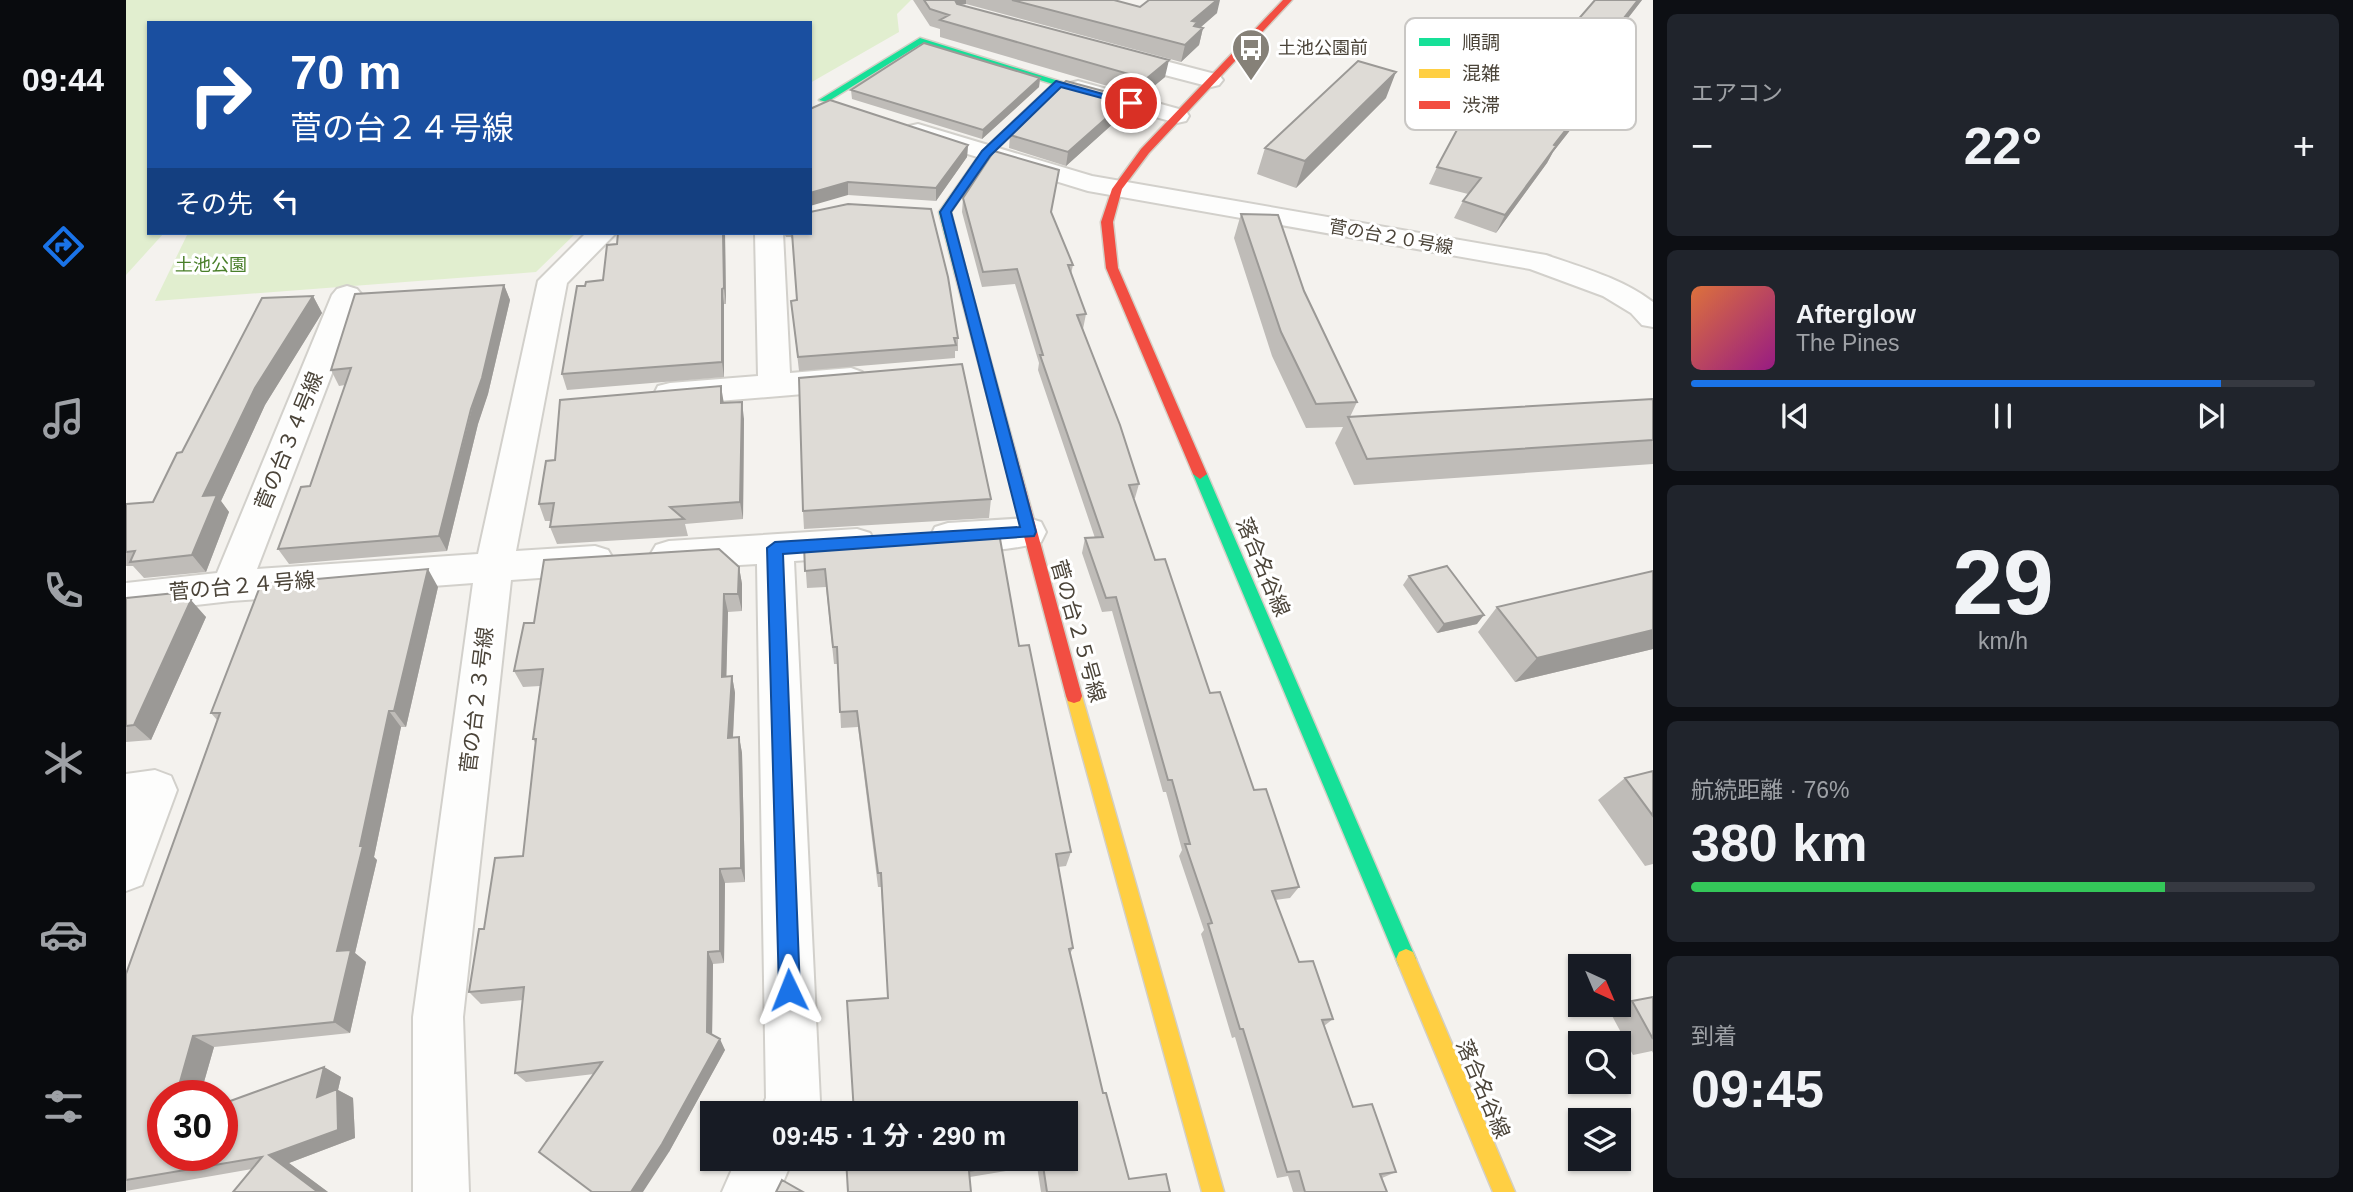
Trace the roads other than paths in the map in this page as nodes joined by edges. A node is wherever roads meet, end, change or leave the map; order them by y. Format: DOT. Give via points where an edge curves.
graph roads {
  1 [pos="1288,0"];
  2 [pos="1094,49"];
  3 [pos="1077,66"];
  4 [pos="1211,80"];
  5 [pos="1059,83"];
  6 [pos="817,103"];
  7 [pos="849,108"];
  8 [pos="1177,116"];
  9 [pos="899,125"];
  10 [pos="986,153"];
  11 [pos="1117,188"];
  12 [pos="918,210"];
  13 [pos="945,212"];
  14 [pos="599,235"];
  15 [pos="769,235"];
  16 [pos="347,295"];
  17 [pos="1653,318"];
  18 [pos="880,377"];
  19 [pos="774,386"];
  20 [pos="637,397"];
  21 [pos="1028,532"];
  22 [pos="775,548"];
  23 [pos="494,566"];
  24 [pos="230,586"];
  25 [pos="126,598"];
  26 [pos="126,794"];
  27 [pos="126,869"];
  28 [pos="793,1101"];
  29 [pos="760,1171"];
  30 [pos="441,1192"];
  31 [pos="750,1192"];
  32 [pos="1213,1192"];
  33 [pos="1504,1192"];
  1 -- 4 [label="street, 落合名谷線"];
  2 -- 4 [label="street"];
  3 -- 5 [label="street"];
  4 -- 8 [label="street, 落合名谷線"];
  5 -- 6 [label="street" via="920,41"];
  5 -- 8 [label="street"];
  5 -- 10 [label="street"];
  6 -- 7 [label="street"];
  8 -- 11 [label="street, 落合名谷線"];
  9 -- 10 [label="street"];
  10 -- 11 [label="street"];
  10 -- 13 [label="street"];
  11 -- 17 [label="street, 菅の台２０号線" via="1536,261 1599,283 1644,307"];
  11 -- 33 [label="street, 落合名谷線" via="1107,222 1112,268"];
  12 -- 13 [label="street"];
  13 -- 21 [label="street, 菅の台２５号線" via="973,369"];
  14 -- 23 [label="street, 菅の台２３号線" via="553,281 540,405"];
  15 -- 19 [label="street"];
  16 -- 24 [label="street, 菅の台３４号線"];
  18 -- 19 [label="street"];
  19 -- 20 [label="street"];
  21 -- 22 [label="street, 菅の台２４号線"];
  21 -- 32 [label="street, 菅の台２５号線"];
  22 -- 23 [label="street, 菅の台２４号線"];
  22 -- 28 [label="street"];
  23 -- 24 [label="street, 菅の台２４号線"];
  23 -- 30 [label="street, 菅の台２３号線" via="438,1017"];
  24 -- 25 [label="street, 菅の台２４号線"];
  26 -- 27 [label="street" via="155,790"];
  29 -- 31 [label="street"];
}
